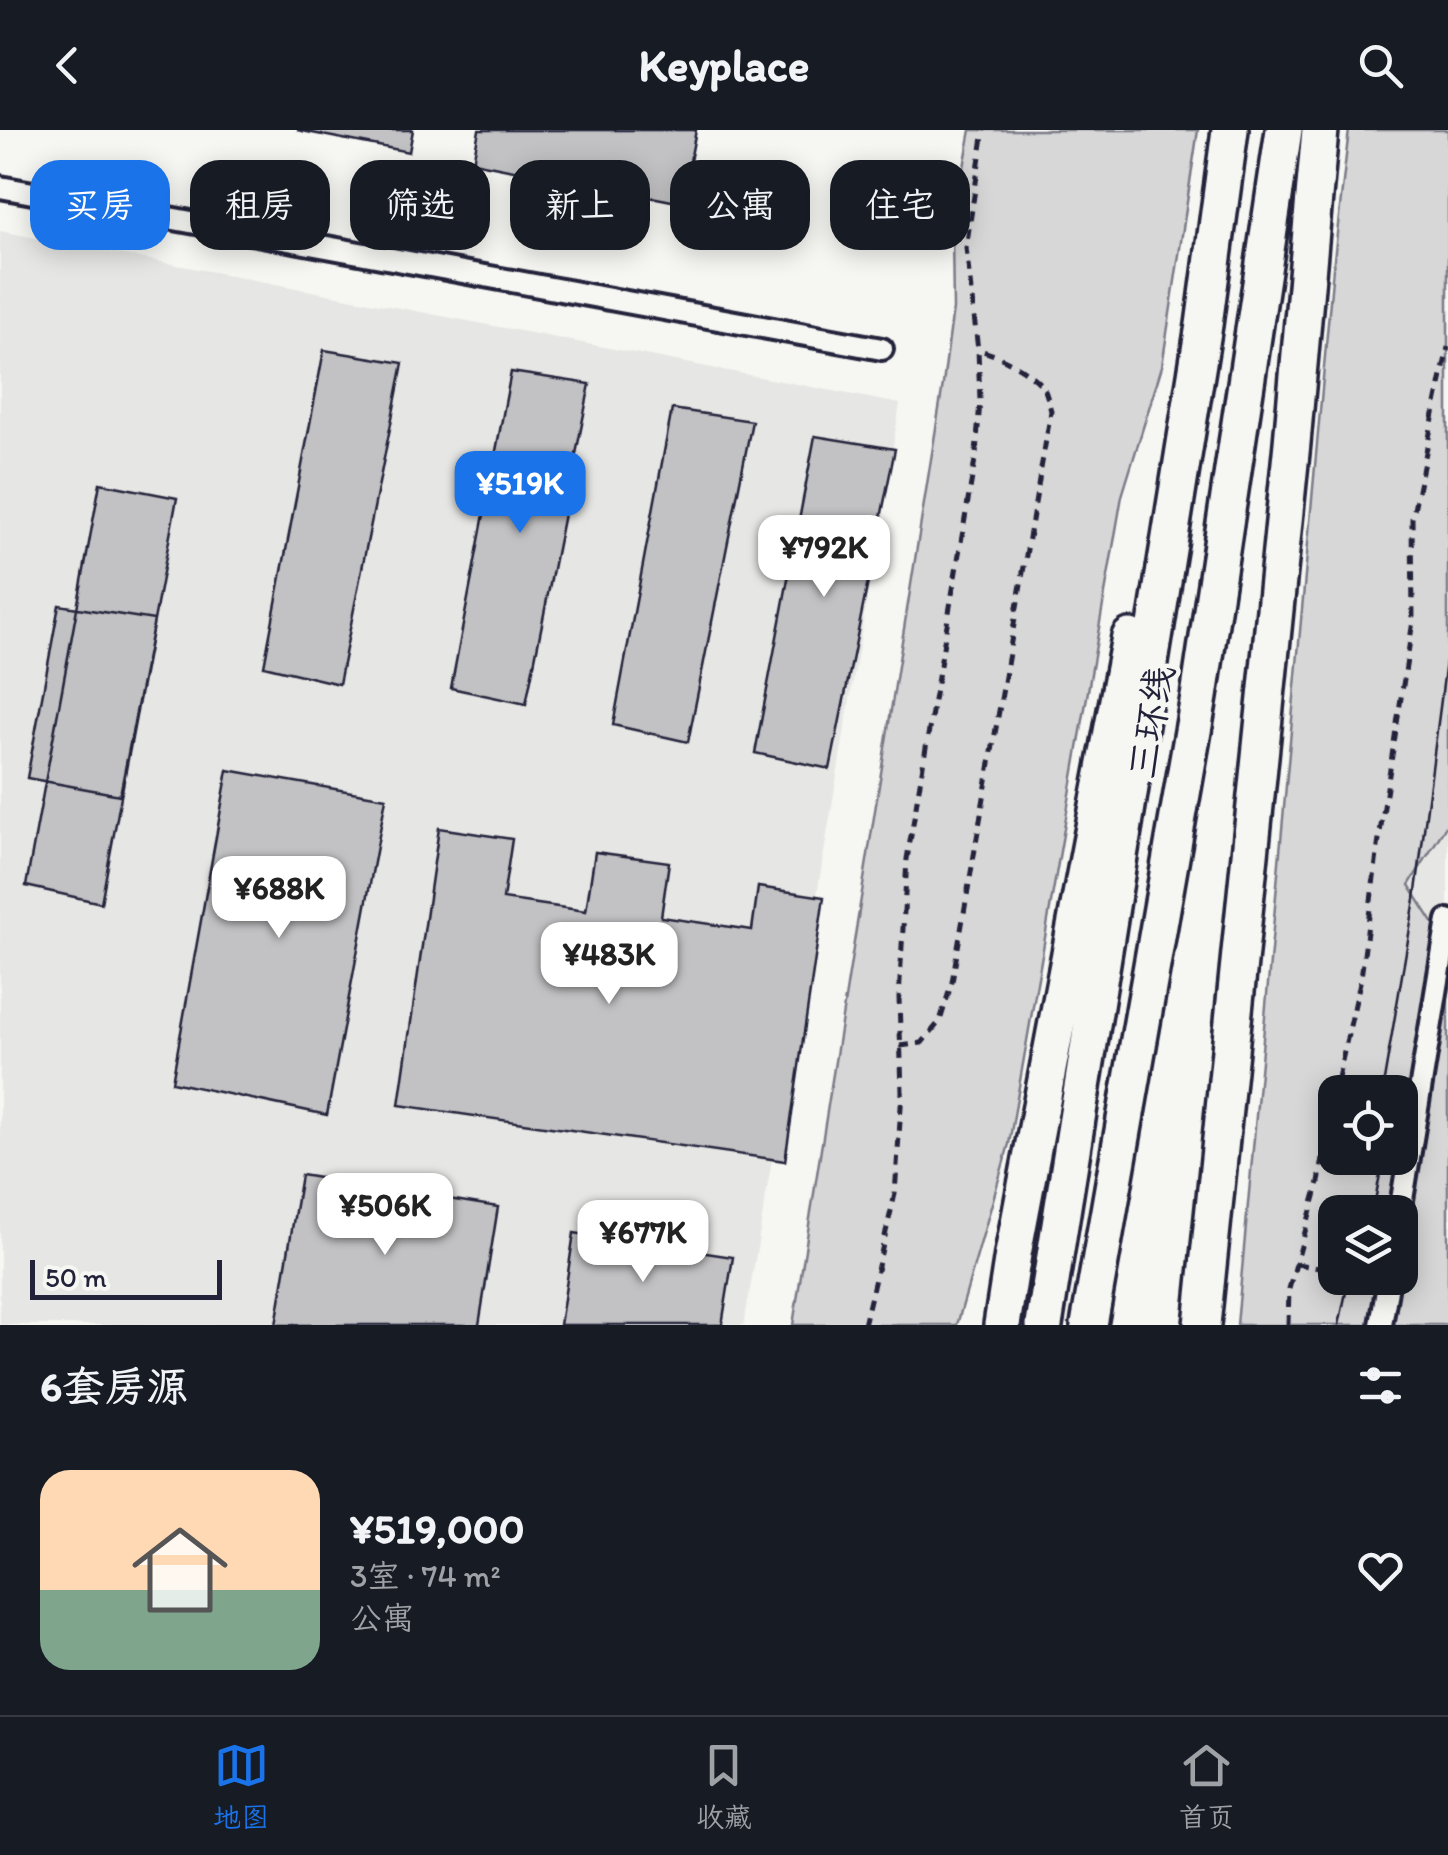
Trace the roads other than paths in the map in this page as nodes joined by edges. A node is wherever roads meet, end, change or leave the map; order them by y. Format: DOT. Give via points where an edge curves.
graph roads {
  1 [pos="1230,130"];
  2 [pos="1284,130"];
  3 [pos="1320,130"];
  4 [pos="0,187"];
  5 [pos="1204,324"];
  6 [pos="882,350"];
  7 [pos="1448,920"];
  8 [pos="1030,1162"];
  9 [pos="1403,1195"];
  10 [pos="1386,1295"];
  11 [pos="1091,1316"];
  12 [pos="980,1325"];
  13 [pos="1002,1325"];
  14 [pos="1044,1325"];
  15 [pos="1202,1325"];
  16 [pos="1381,1325"];
  1 -- 5 [label="highway, 三环线"];
  2 -- 11 [label="highway, 三环线" via="1199,697"];
  3 -- 15 [label="highway"];
  4 -- 6 [label="street"];
  5 -- 8 [label="highway" via="1156,493"];
  5 -- 14 [label="highway, 三环线"];
  7 -- 9 [label="street"];
  8 -- 12 [label="highway"];
  8 -- 13 [label="highway"];
  10 -- 16 [label="street"];
}
